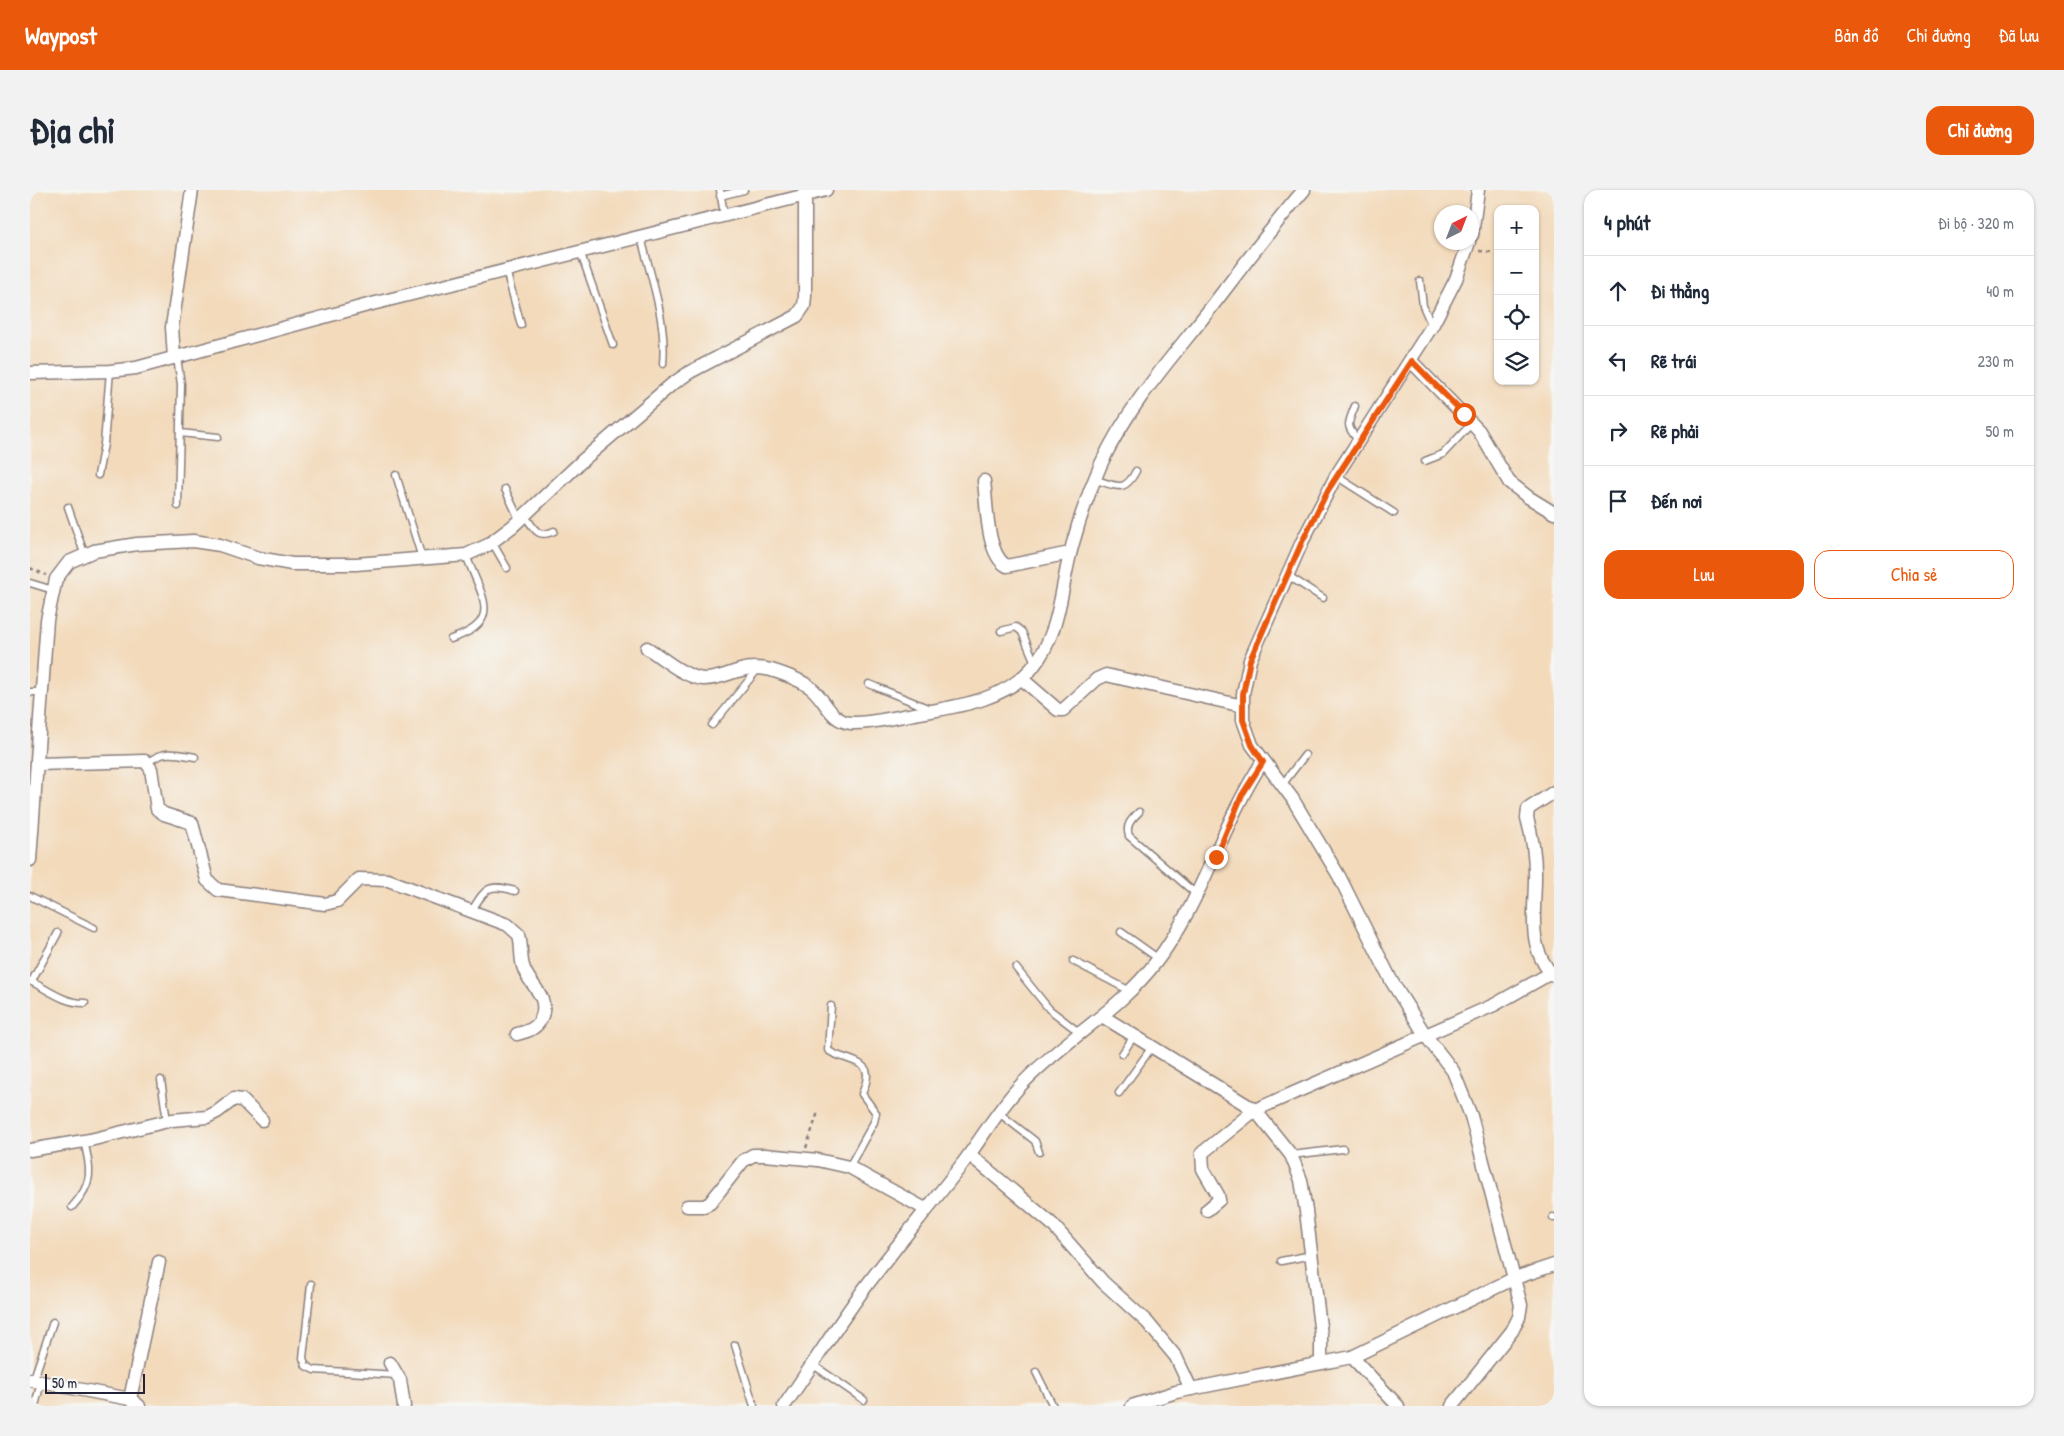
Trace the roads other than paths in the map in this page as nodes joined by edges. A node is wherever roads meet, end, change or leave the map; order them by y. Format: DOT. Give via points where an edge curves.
graph roads {
  1 [pos="192,190"];
  2 [pos="744,190"];
  3 [pos="826,190"];
  4 [pos="1304,190"];
  5 [pos="1478,190"];
  6 [pos="720,193"];
  7 [pos="805,195"];
  8 [pos="1476,205"];
  9 [pos="724,216"];
  10 [pos="641,237"];
  11 [pos="1466,250"];
  12 [pos="580,252"];
  13 [pos="506,270"];
  14 [pos="1420,281"];
  15 [pos="521,325"];
  16 [pos="1432,326"];
  17 [pos="613,345"];
  18 [pos="176,358"];
  19 [pos="1412,361"];
  20 [pos="663,364"];
  21 [pos="110,371"];
  22 [pos="30,373"];
  23 [pos="1355,406"];
  24 [pos="1472,422"];
  25 [pos="180,433"];
  26 [pos="218,437"];
  27 [pos="1358,440"];
  28 [pos="1425,461"];
  29 [pos="1136,471"];
  30 [pos="98,475"];
  31 [pos="396,475"];
  32 [pos="1336,476"];
  33 [pos="1095,480"];
  34 [pos="984,481"];
  35 [pos="505,488"];
  36 [pos="178,506"];
  37 [pos="68,507"];
  38 [pos="1394,513"];
  39 [pos="1554,513"];
  40 [pos="522,518"];
  41 [pos="554,531"];
  42 [pos="492,542"];
  43 [pos="84,553"];
  44 [pos="1070,554"];
  45 [pos="466,556"];
  46 [pos="423,560"];
  47 [pos="506,568"];
  48 [pos="1287,575"];
  49 [pos="30,583"];
  50 [pos="53,590"];
  51 [pos="1323,598"];
  52 [pos="1001,631"];
  53 [pos="451,639"];
  54 [pos="647,648"];
  55 [pos="1035,663"];
  56 [pos="759,668"];
  57 [pos="1021,678"];
  58 [pos="868,684"];
  59 [pos="35,692"];
  60 [pos="1243,706"];
  61 [pos="933,710"];
  62 [pos="34,723"];
  63 [pos="712,725"];
  64 [pos="1305,755"];
  65 [pos="195,757"];
  66 [pos="1263,762"];
  67 [pos="148,763"];
  68 [pos="37,764"];
  69 [pos="1282,785"];
  70 [pos="1554,792"];
  71 [pos="1139,812"];
  72 [pos="30,860"];
  73 [pos="516,891"];
  74 [pos="1196,894"];
  75 [pos="30,896"];
  76 [pos="472,910"];
  77 [pos="94,928"];
  78 [pos="1121,932"];
  79 [pos="58,933"];
  80 [pos="1159,959"];
  81 [pos="1073,962"];
  82 [pos="1016,968"];
  83 [pos="1552,975"];
  84 [pos="31,981"];
  85 [pos="1130,991"];
  86 [pos="85,1003"];
  87 [pos="831,1006"];
  88 [pos="1102,1016"];
  89 [pos="1080,1033"];
  90 [pos="517,1034"];
  91 [pos="1134,1036"];
  92 [pos="1426,1036"];
  93 [pos="1152,1047"];
  94 [pos="1122,1054"];
  95 [pos="161,1080"];
  96 [pos="1119,1093"];
  97 [pos="1256,1110"];
  98 [pos="999,1113"];
  99 [pos="262,1120"];
  100 [pos="167,1121"];
  101 [pos="84,1141"];
  102 [pos="1343,1149"];
  103 [pos="30,1150"];
  104 [pos="1038,1152"];
  105 [pos="970,1154"];
  106 [pos="1291,1155"];
  107 [pos="849,1167"];
  108 [pos="687,1206"];
  109 [pos="72,1207"];
  110 [pos="927,1210"];
  111 [pos="1208,1210"];
  112 [pos="1312,1255"];
  113 [pos="159,1262"];
  114 [pos="1281,1262"];
  115 [pos="1554,1266"];
  116 [pos="1515,1278"];
  117 [pos="310,1284"];
  118 [pos="52,1322"];
  119 [pos="735,1345"];
  120 [pos="1352,1357"];
  121 [pos="1321,1363"];
  122 [pos="390,1364"];
  123 [pos="812,1364"];
  124 [pos="1036,1372"];
  125 [pos="397,1375"];
  126 [pos="35,1381"];
  127 [pos="1190,1389"];
  128 [pos="864,1400"];
  129 [pos="134,1402"];
  130 [pos="35,1406"];
  131 [pos="404,1406"];
  132 [pos="754,1406"];
  133 [pos="784,1406"];
  134 [pos="1053,1406"];
  135 [pos="1132,1406"];
  136 [pos="1398,1406"];
  137 [pos="1452,1406"];
  1 -- 18 [label="street" via="172,326"];
  2 -- 6 [label="lane"];
  3 -- 7 [label="street"];
  4 -- 33 [label="street" via="1276,221 1142,396 1116,436"];
  5 -- 8 [label="street"];
  6 -- 9 [label="lane"];
  7 -- 9 [label="street"];
  7 -- 40 [label="street" via="805,296 797,316 671,385 583,460"];
  9 -- 10 [label="street"];
  10 -- 12 [label="street"];
  10 -- 20 [label="lane" via="663,328"];
  11 -- 16 [label="street" via="1456,279"];
  12 -- 13 [label="street"];
  12 -- 17 [label="lane"];
  13 -- 15 [label="lane"];
  13 -- 18 [label="street"];
  14 -- 16 [label="lane" via="1423,306"];
  16 -- 19 [label="street"];
  18 -- 21 [label="street"];
  18 -- 25 [label="lane" via="181,375"];
  19 -- 24 [label="street"];
  19 -- 27 [label="street"];
  21 -- 22 [label="street"];
  21 -- 30 [label="lane"];
  23 -- 27 [label="lane" via="1348,424"];
  24 -- 28 [label="lane" via="1443,454"];
  24 -- 39 [label="street" via="1509,482"];
  25 -- 26 [label="lane"];
  25 -- 36 [label="lane"];
  27 -- 32 [label="street"];
  29 -- 33 [label="lane" via="1129,484 1124,486"];
  31 -- 46 [label="lane"];
  32 -- 38 [label="lane"];
  32 -- 48 [label="street"];
  33 -- 44 [label="street"];
  34 -- 44 [label="street" via="993,550 999,562 1007,566"];
  35 -- 40 [label="lane"];
  37 -- 43 [label="lane"];
  40 -- 41 [label="lane" via="540,535"];
  40 -- 42 [label="street"];
  42 -- 45 [label="street"];
  42 -- 47 [label="lane"];
  43 -- 46 [label="street" via="138,544 193,541 292,564"];
  43 -- 50 [label="street" via="69,562 56,579"];
  44 -- 55 [label="street" via="1057,623"];
  45 -- 46 [label="street"];
  45 -- 53 [label="lane" via="485,608 484,618 472,631"];
  48 -- 51 [label="lane"];
  48 -- 60 [label="street" via="1250,660"];
  49 -- 50 [label="lane"];
  50 -- 59 [label="street"];
  52 -- 55 [label="lane" via="1016,627 1022,632"];
  54 -- 56 [label="street" via="703,679 744,668"];
  55 -- 57 [label="street"];
  56 -- 61 [label="street" via="772,670 812,688 841,721 863,722"];
  56 -- 63 [label="lane"];
  57 -- 60 [label="street" via="1058,710 1063,710 1097,679 1106,675"];
  57 -- 61 [label="street" via="972,703"];
  58 -- 61 [label="lane"];
  59 -- 62 [label="street"];
  60 -- 66 [label="street" via="1246,732"];
  62 -- 68 [label="street"];
  64 -- 69 [label="lane"];
  65 -- 67 [label="lane" via="166,753 153,757"];
  66 -- 69 [label="street"];
  66 -- 74 [label="street" via="1242,795 1216,857"];
  67 -- 68 [label="street" via="142,759"];
  67 -- 76 [label="street" via="157,809 192,823 203,872 214,888 325,904 337,901 359,879 372,878 388,880"];
  68 -- 72 [label="street"];
  69 -- 92 [label="street" via="1329,858 1392,982"];
  70 -- 83 [label="street" via="1528,809 1535,872 1533,932 1541,957"];
  71 -- 74 [label="lane" via="1130,821 1126,830 1128,836"];
  73 -- 76 [label="lane" via="496,886 490,888 484,891"];
  74 -- 80 [label="street"];
  75 -- 77 [label="lane"];
  76 -- 90 [label="street" via="508,925 520,935 523,966 542,996 544,1005 539,1023 533,1029"];
  78 -- 80 [label="lane"];
  79 -- 84 [label="lane"];
  80 -- 85 [label="street"];
  81 -- 85 [label="lane"];
  82 -- 89 [label="lane" via="1049,1009"];
  83 -- 92 [label="street"];
  84 -- 86 [label="lane" via="55,996"];
  85 -- 88 [label="street"];
  87 -- 107 [label="lane" via="828,1050 834,1056 865,1068 867,1075 862,1094 876,1113"];
  88 -- 89 [label="street"];
  88 -- 91 [label="street"];
  89 -- 98 [label="street" via="1030,1076"];
  91 -- 93 [label="street"];
  91 -- 94 [label="lane"];
  92 -- 97 [label="street"];
  92 -- 116 [label="street" via="1453,1072 1471,1116"];
  93 -- 96 [label="lane"];
  93 -- 97 [label="street"];
  95 -- 100 [label="lane"];
  97 -- 106 [label="street"];
  97 -- 111 [label="street" via="1202,1153 1203,1169 1218,1195 1218,1200"];
  98 -- 104 [label="lane" via="1035,1141"];
  98 -- 105 [label="street"];
  99 -- 100 [label="street" via="242,1100 234,1099 207,1117"];
  100 -- 101 [label="street"];
  101 -- 103 [label="street"];
  101 -- 109 [label="lane" via="90,1176 84,1193"];
  102 -- 106 [label="lane"];
  105 -- 110 [label="street"];
  105 -- 127 [label="street" via="1052,1224 1102,1282 1147,1322 1176,1357"];
  106 -- 112 [label="street" via="1301,1180"];
  107 -- 108 [label="street" via="753,1155 743,1161 710,1203"];
  107 -- 110 [label="street"];
  110 -- 123 [label="street" via="868,1284"];
  112 -- 114 [label="lane"];
  112 -- 121 [label="street"];
  113 -- 129 [label="street"];
  115 -- 116 [label="street"];
  116 -- 120 [label="street"];
  116 -- 137 [label="street" via="1521,1305 1519,1317 1500,1347"];
  117 -- 125 [label="lane" via="303,1358 306,1366 314,1370"];
  118 -- 126 [label="lane"];
  119 -- 132 [label="lane"];
  120 -- 121 [label="street"];
  120 -- 136 [label="street"];
  121 -- 127 [label="street"];
  122 -- 125 [label="street"];
  123 -- 128 [label="lane"];
  123 -- 133 [label="street"];
  124 -- 134 [label="lane"];
  125 -- 131 [label="street"];
  126 -- 129 [label="street"];
  126 -- 130 [label="lane"];
  127 -- 135 [label="street"];
}
